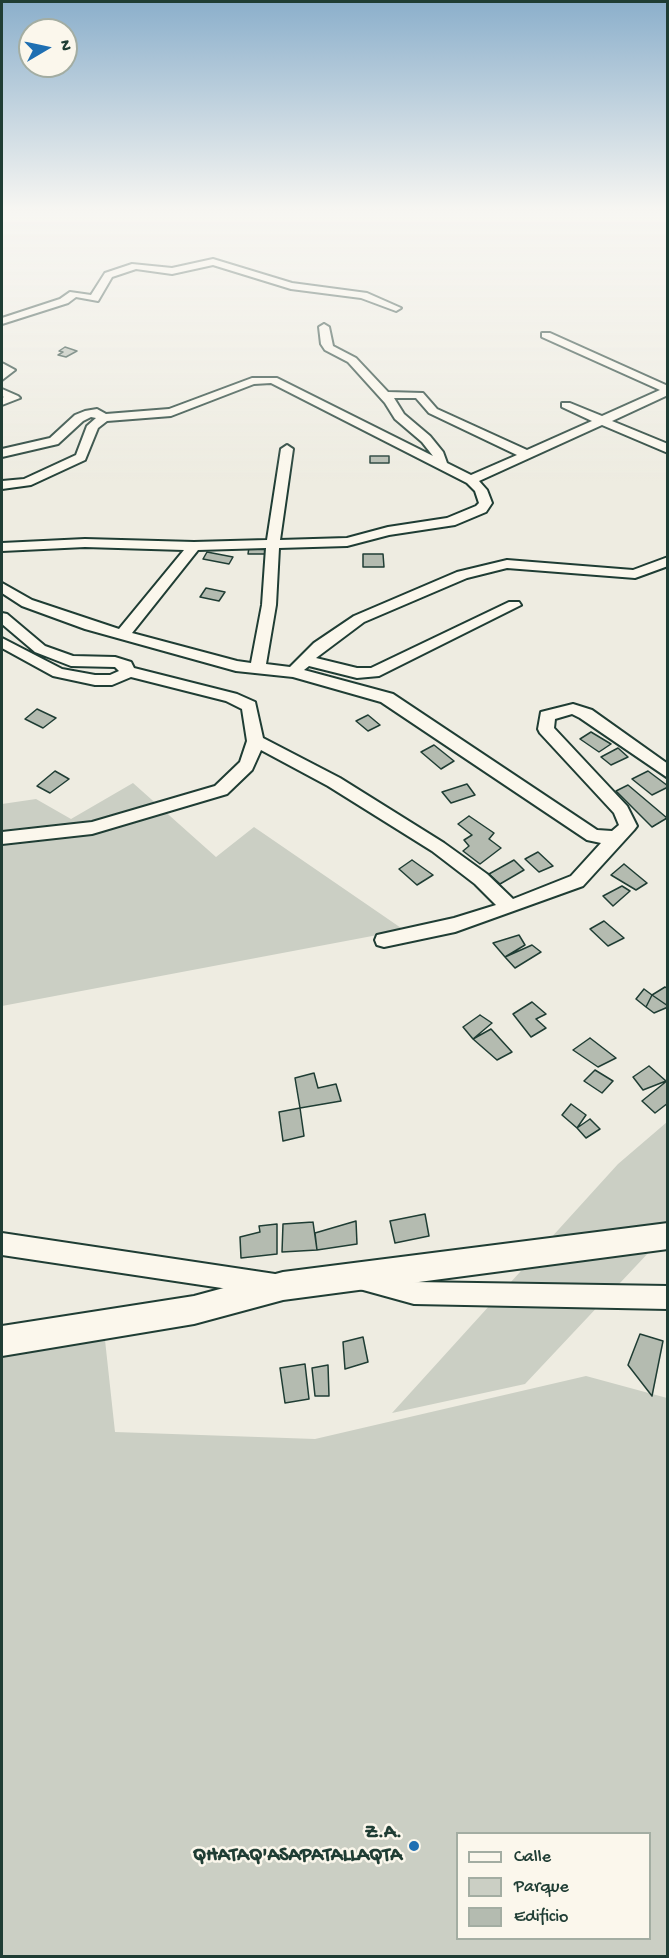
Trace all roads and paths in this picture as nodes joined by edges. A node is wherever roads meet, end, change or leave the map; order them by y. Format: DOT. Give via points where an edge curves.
graph roads {
  1 [pos="60,302"];
  2 [pos="382,302"];
  3 [pos="396,308"];
  4 [pos="2,321"];
  5 [pos="324,327"];
  6 [pos="546,335"];
  7 [pos="2,366"];
  8 [pos="2,377"];
  9 [pos="668,390"];
  10 [pos="2,392"];
  11 [pos="385,395"];
  12 [pos="2,402"];
  13 [pos="566,405"];
  14 [pos="104,418"];
  15 [pos="605,421"];
  16 [pos="287,449"];
  17 [pos="668,449"];
  18 [pos="2,453"];
  19 [pos="527,455"];
  20 [pos="441,467"];
  21 [pos="471,480"];
  22 [pos="2,485"];
  23 [pos="273,543"];
  24 [pos="194,546"];
  25 [pos="2,547"];
  26 [pos="668,561"];
  27 [pos="2,587"];
  28 [pos="514,605"];
  29 [pos="2,617"];
  30 [pos="122,635"];
  31 [pos="2,642"];
  32 [pos="299,666"];
  33 [pos="258,667"];
  34 [pos="127,671"];
  35 [pos="255,741"];
  36 [pos="668,773"];
  37 [pos="2,838"];
  38 [pos="616,838"];
  39 [pos="510,907"];
  40 [pos="384,940"];
  41 [pos="668,1236"];
  42 [pos="2,1244"];
  43 [pos="352,1277"];
  44 [pos="283,1286"];
  45 [pos="668,1298"];
  46 [pos="2,1341"];
  1 -- 4 [label="street"];
  2 -- 3 [label="street"];
  5 -- 11 [label="street" via="329,348 352,360"];
  6 -- 9 [label="street"];
  7 -- 8 [label="street" via="9,370"];
  9 -- 15 [label="street"];
  10 -- 12 [label="street" via="14,398"];
  11 -- 19 [label="street" via="419,395 433,411"];
  11 -- 20 [label="street" via="399,416 426,438 439,455"];
  13 -- 15 [label="street"];
  14 -- 18 [label="street" via="89,413 54,441"];
  14 -- 20 [label="street" via="171,412 252,381 273,380"];
  14 -- 22 [label="street" via="93,426 81,458 27,482"];
  15 -- 17 [label="street"];
  15 -- 19 [label="street"];
  16 -- 23 [label="street"];
  19 -- 21 [label="street"];
  20 -- 21 [label="street"];
  21 -- 23 [label="street" via="486,503 450,522 347,542"];
  23 -- 24 [label="street"];
  23 -- 33 [label="street" via="269,605"];
  24 -- 25 [label="street" via="85,543"];
  24 -- 30 [label="street"];
  26 -- 32 [label="street" via="635,574 507,564 462,575 359,619 319,646"];
  27 -- 30 [label="street" via="27,603 64,618"];
  28 -- 32 [label="street" via="374,673"];
  29 -- 34 [label="street" via="40,649 71,661 116,662 126,665"];
  30 -- 33 [label="street" via="236,666"];
  31 -- 34 [label="street" via="58,673 104,680 123,676"];
  32 -- 33 [label="street"];
  32 -- 38 [label="street" via="387,698 593,836"];
  34 -- 35 [label="street" via="231,696 249,706"];
  35 -- 37 [label="street" via="246,766 221,789 92,828"];
  35 -- 39 [label="street" via="334,782 438,848 481,879"];
  36 -- 38 [label="street" via="586,714 573,709 547,716 546,729 621,810 628,826"];
  38 -- 39 [label="street" via="577,881"];
  39 -- 40 [label="street" via="454,925"];
  41 -- 43 [label="street"];
  42 -- 44 [label="street"];
  43 -- 44 [label="street"];
  43 -- 45 [label="street" via="414,1293"];
  44 -- 46 [label="street" via="194,1310"];
}
